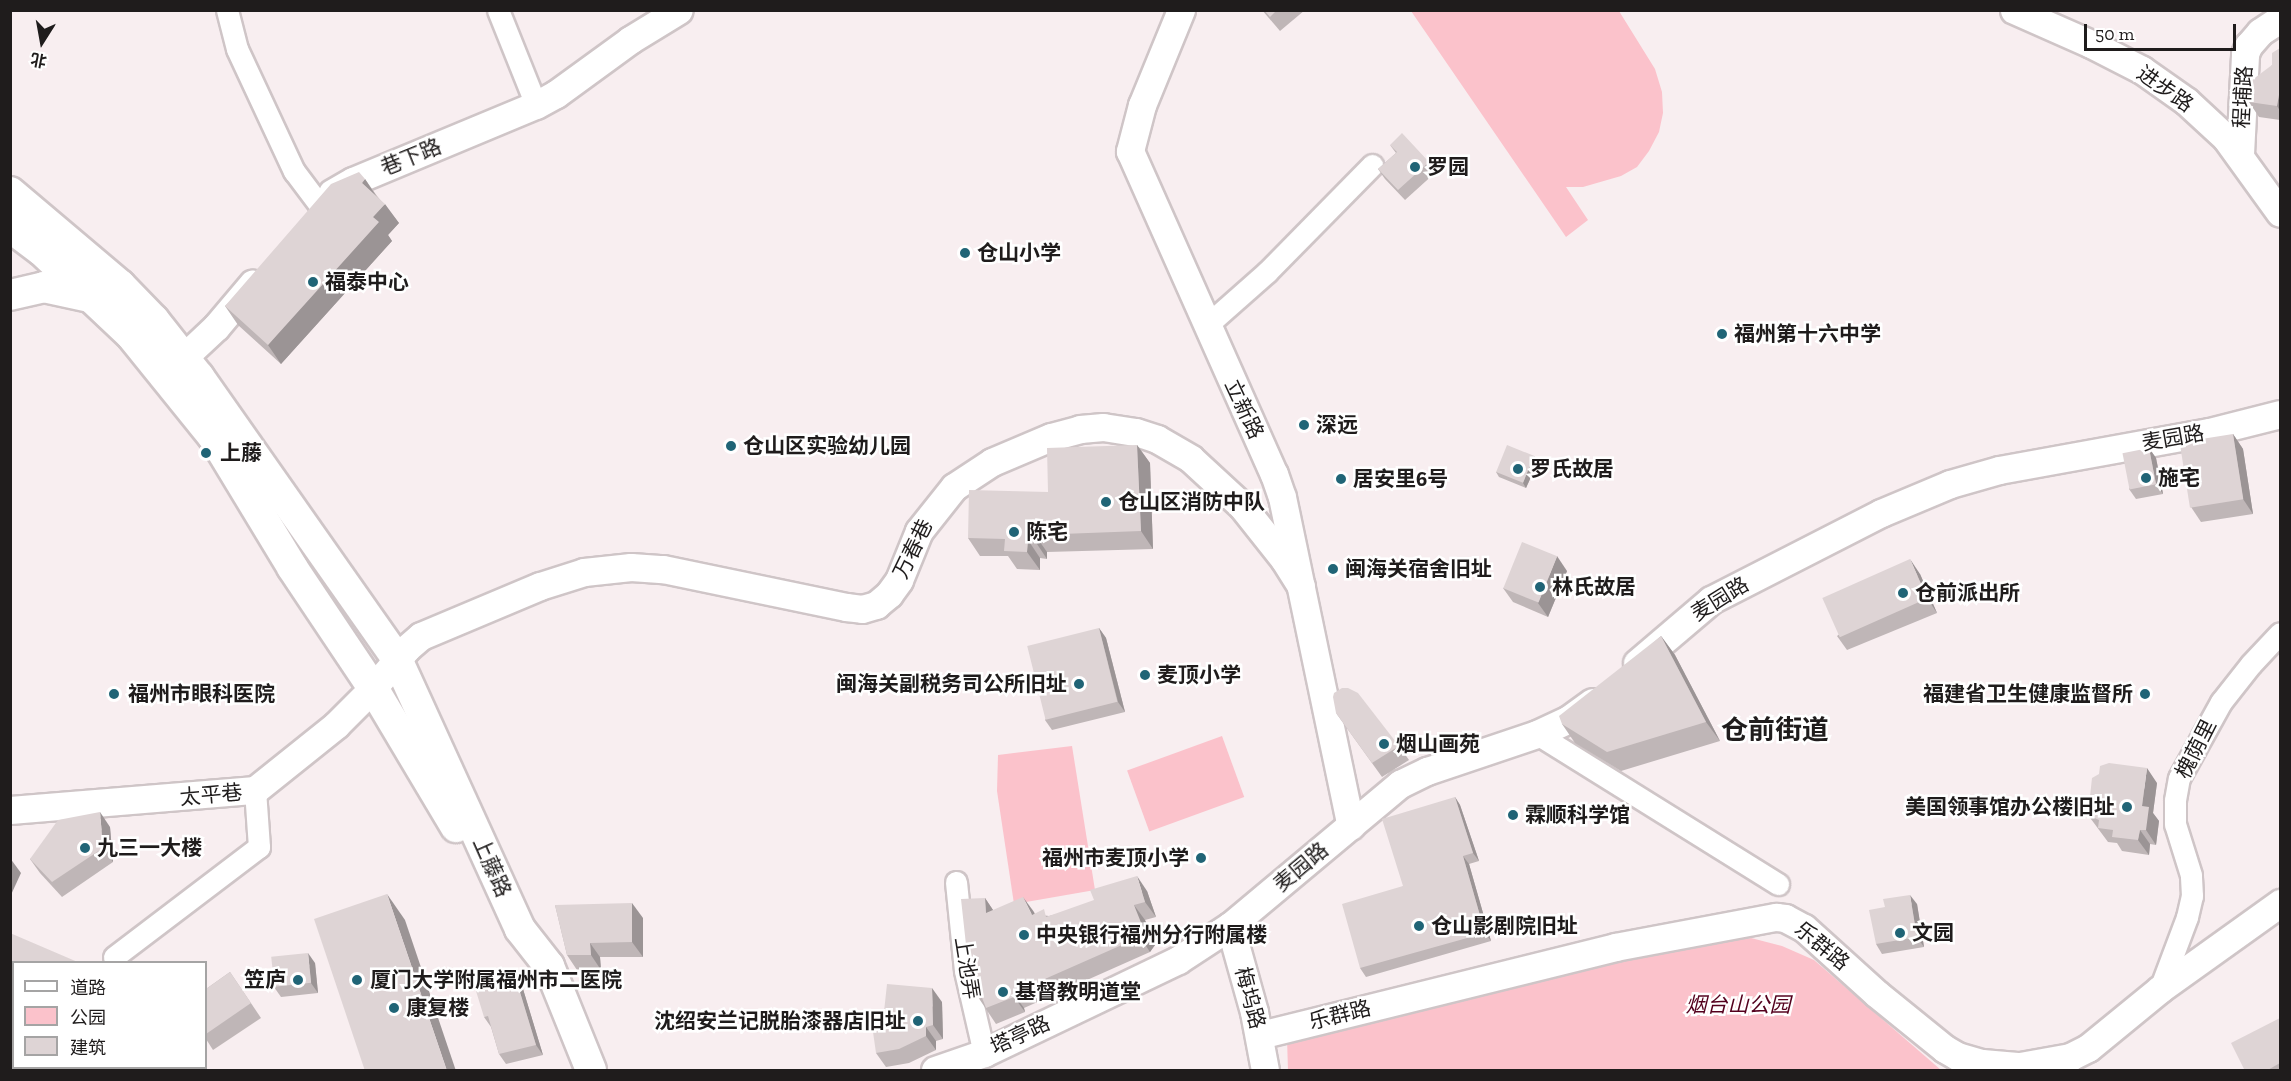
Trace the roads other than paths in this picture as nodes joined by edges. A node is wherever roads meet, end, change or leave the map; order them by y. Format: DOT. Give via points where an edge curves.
graph roads {
  1 [pos="227,10"];
  2 [pos="498,10"];
  3 [pos="680,10"];
  4 [pos="1181,10"];
  5 [pos="2014,10"];
  6 [pos="2280,19"];
  7 [pos="536,105"];
  8 [pos="2240,154"];
  9 [pos="1372,165"];
  10 [pos="10,192"];
  11 [pos="2280,213"];
  12 [pos="314,215"];
  13 [pos="10,227"];
  14 [pos="273,261"];
  15 [pos="10,295"];
  16 [pos="91,297"];
  17 [pos="1206,326"];
  18 [pos="184,357"];
  19 [pos="2280,414"];
  20 [pos="1301,586"];
  21 [pos="2280,633"];
  22 [pos="397,659"];
  23 [pos="373,688"];
  24 [pos="1538,734"];
  25 [pos="255,790"];
  26 [pos="10,810"];
  27 [pos="1351,826"];
  28 [pos="956,882"];
  29 [pos="1778,884"];
  30 [pos="2280,903"];
  31 [pos="1230,926"];
  32 [pos="114,957"];
  33 [pos="2160,989"];
  34 [pos="1260,1035"];
  35 [pos="984,1053"];
  36 [pos="578,1071"];
  37 [pos="591,1071"];
  38 [pos="935,1071"];
  39 [pos="1265,1071"];
  1 -- 12 [label="street" via="237,49"];
  2 -- 7 [label="street"];
  3 -- 7 [label="street, 巷下路"];
  4 -- 17 [label="street, 立新路" via="1142,105 1130,151"];
  5 -- 8 [label="street, 进步路" via="2142,70 2186,101"];
  6 -- 8 [label="street, 程埔路" via="2260,32 2245,54"];
  7 -- 12 [label="street, 巷下路" via="353,181 335,190"];
  8 -- 11 [label="street, 进步路"];
  9 -- 17 [label="street" via="1267,272"];
  10 -- 18 [label="main road, 上藤路" via="120,285"];
  13 -- 16 [label="main road"];
  14 -- 18 [label="street" via="216,327"];
  15 -- 16 [label="main road" via="44,287"];
  16 -- 23 [label="main road" via="157,365 214,438 292,567"];
  17 -- 20 [label="street, 立新路" via="1274,474"];
  18 -- 22 [label="main road, 上藤路"];
  19 -- 24 [label="street, 麦园路" via="2209,432 1999,470 1950,484 1881,513 1711,600 1569,719"];
  20 -- 22 [label="street, 万春巷" via="1242,506 1191,459 1147,435 1091,427 1051,437 992,462 954,487 919,531 898,580 876,605 862,609 846,607 680,571 605,568 561,578 431,630"];
  20 -- 27 [label="street, 立新路"];
  21 -- 33 [label="street, 槐荫里" via="2222,702 2180,778 2175,824 2191,874 2192,896"];
  22 -- 23 [label="street, 万春巷"];
  22 -- 37 [label="main road, 上藤路" via="520,929 549,966"];
  23 -- 25 [label="street, 太平巷" via="336,725"];
  23 -- 36 [label="main road" via="530,958"];
  24 -- 27 [label="street, 麦园路" via="1412,777"];
  24 -- 29 [label="street"];
  25 -- 26 [label="street, 太平巷"];
  25 -- 32 [label="street" via="260,847"];
  27 -- 31 [label="street, 麦园路"];
  28 -- 35 [label="street, 上池弄" via="965,971"];
  30 -- 33 [label="street, 乐群路"];
  31 -- 34 [label="street, 梅坞路"];
  31 -- 35 [label="street, 塔亭路" via="1178,960"];
  33 -- 34 [label="street, 乐群路" via="2079,1054 2020,1066 1982,1063 1957,1056 1932,1039 1804,928 1785,918 1766,917 1615,947"];
  34 -- 39 [label="street, 梅坞路"];
  35 -- 38 [label="street, 塔亭路"];
}
